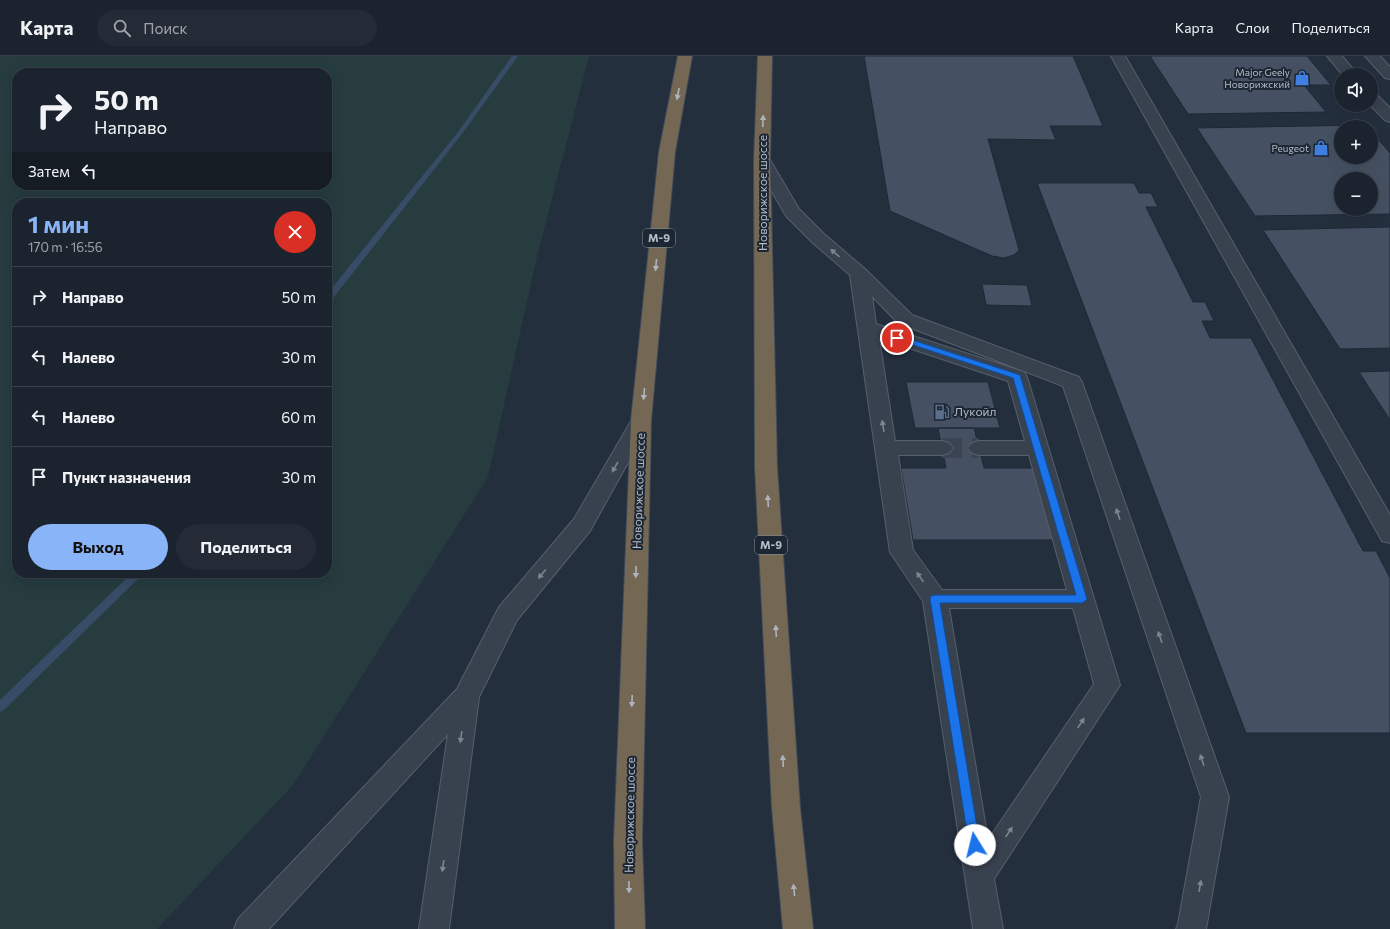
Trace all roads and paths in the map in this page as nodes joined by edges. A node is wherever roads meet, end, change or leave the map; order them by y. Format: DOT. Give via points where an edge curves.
graph roads {
  1 [pos="685,56"];
  2 [pos="765,56"];
  3 [pos="1118,56"];
  4 [pos="1334,56"];
  5 [pos="1372,56"];
  6 [pos="1345,68"];
  7 [pos="1390,75"];
  8 [pos="1378,104"];
  9 [pos="1390,117"];
  10 [pos="762,160"];
  11 [pos="859,273"];
  12 [pos="868,328"];
  13 [pos="641,421"];
  14 [pos="886,448"];
  15 [pos="942,448"];
  16 [pos="979,448"];
  17 [pos="1038,448"];
  18 [pos="1390,536"];
  19 [pos="935,599"];
  20 [pos="1082,599"];
  21 [pos="466,697"];
  22 [pos="980,876"];
  23 [pos="249,929"];
  24 [pos="434,929"];
  25 [pos="630,929"];
  26 [pos="798,929"];
  27 [pos="988,929"];
  28 [pos="1191,929"];
  1 -- 13 [label="highway, Новорижское шоссе / М-9, one-way" via="667,152"];
  10 -- 2 [label="highway, Новорижское шоссе / М-9, one-way"];
  3 -- 18 [label="lane"];
  4 -- 6 [label="lane"];
  5 -- 7 [label="lane"];
  8 -- 9 [label="lane"];
  11 -- 10 [label="lane, one-way" via="792,212"];
  26 -- 10 [label="highway, Новорижское шоссе / М-9, one-way" via="786,808 766,467"];
  11 -- 12 [label="lane"];
  28 -- 11 [label="lane, one-way" via="1215,797 1072,382 905,319"];
  14 -- 12 [label="lane, one-way"];
  12 -- 17 [label="lane" via="1017,377"];
  13 -- 21 [label="lane, one-way" via="582,525 508,614"];
  13 -- 25 [label="highway, Новорижское шоссе / М-9, one-way" via="628,841"];
  14 -- 15 [label="lane"];
  19 -- 14 [label="lane, one-way" via="902,552"];
  16 -- 17 [label="lane"];
  17 -- 20 [label="lane"];
  19 -- 20 [label="lane"];
  19 -- 22 [label="lane"];
  22 -- 20 [label="lane, one-way" via="1107,685"];
  21 -- 23 [label="lane"];
  21 -- 24 [label="lane, one-way"];
  22 -- 27 [label="lane"];
}
